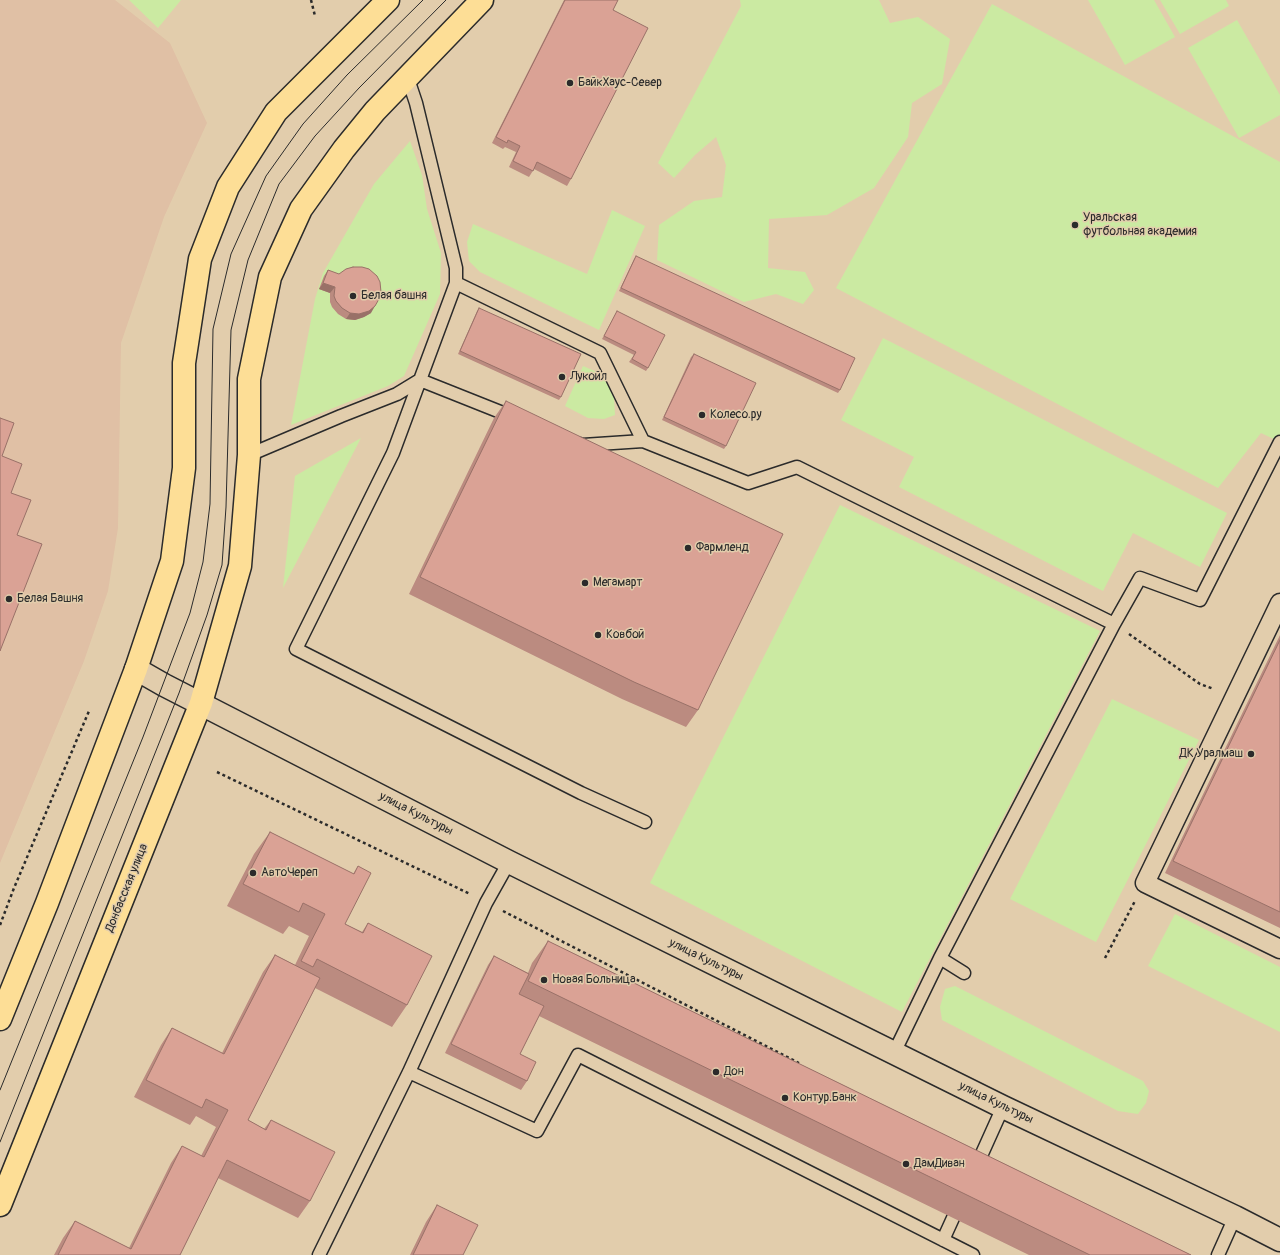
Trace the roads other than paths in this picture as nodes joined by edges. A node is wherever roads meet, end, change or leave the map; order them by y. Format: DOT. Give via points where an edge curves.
graph roads {
  1 [pos="388,0"];
  2 [pos="482,0"];
  3 [pos="407,76"];
  4 [pos="456,283"];
  5 [pos="420,380"];
  6 [pos="524,422"];
  7 [pos="568,439"];
  8 [pos="642,441"];
  9 [pos="1280,442"];
  10 [pos="248,455"];
  11 [pos="1275,463"];
  12 [pos="1280,603"];
  13 [pos="1114,624"];
  14 [pos="136,669"];
  15 [pos="201,704"];
  16 [pos="645,822"];
  17 [pos="509,862"];
  18 [pos="1280,949"];
  19 [pos="940,958"];
  20 [pos="964,973"];
  21 [pos="0,1019"];
  22 [pos="894,1054"];
  23 [pos="409,1072"];
  24 [pos="1003,1107"];
  25 [pos="972,1178"];
  26 [pos="0,1205"];
  27 [pos="1235,1217"];
  28 [pos="953,1218"];
  29 [pos="943,1240"];
  30 [pos="1280,1240"];
  31 [pos="319,1255"];
  32 [pos="973,1255"];
  33 [pos="1218,1255"];
  1 -- 14 [label="main road" via="276,112 228,187 200,259 184,363 184,468 172,561"];
  2 -- 3 [label="main road, Донбасская улица"];
  3 -- 4 [label="lane" via="416,103 456,268"];
  3 -- 10 [label="main road, Донбасская улица" via="344,149 301,209 270,277 249,379"];
  4 -- 5 [label="lane"];
  4 -- 8 [label="lane" via="600,353"];
  5 -- 6 [label="lane"];
  5 -- 10 [label="lane" via="398,394"];
  5 -- 16 [label="lane" via="393,453 296,649 581,793"];
  7 -- 8 [label="lane" via="583,445"];
  8 -- 13 [label="lane" via="748,483 797,467"];
  9 -- 11 [label="lane"];
  10 -- 15 [label="main road, Донбасская улица" via="240,566"];
  11 -- 13 [label="lane" via="1200,600 1140,578"];
  12 -- 18 [label="street" via="1145,883"];
  13 -- 19 [label="lane"];
  14 -- 15 [label="street, улица Культуры"];
  14 -- 21 [label="main road"];
  15 -- 17 [label="street, улица Культуры"];
  15 -- 26 [label="main road, Донбасская улица"];
  17 -- 22 [label="street, улица Культуры"];
  17 -- 23 [label="lane" via="486,902"];
  19 -- 20 [label="lane"];
  19 -- 22 [label="lane"];
  22 -- 24 [label="street, улица Культуры"];
  23 -- 29 [label="lane" via="537,1131 578,1055"];
  23 -- 31 [label="lane"];
  24 -- 25 [label="lane"];
  24 -- 27 [label="street, улица Культуры"];
  27 -- 30 [label="street, улица Культуры"];
  27 -- 33 [label="lane"];
  28 -- 29 [label="lane"];
  29 -- 32 [label="lane"];
}
